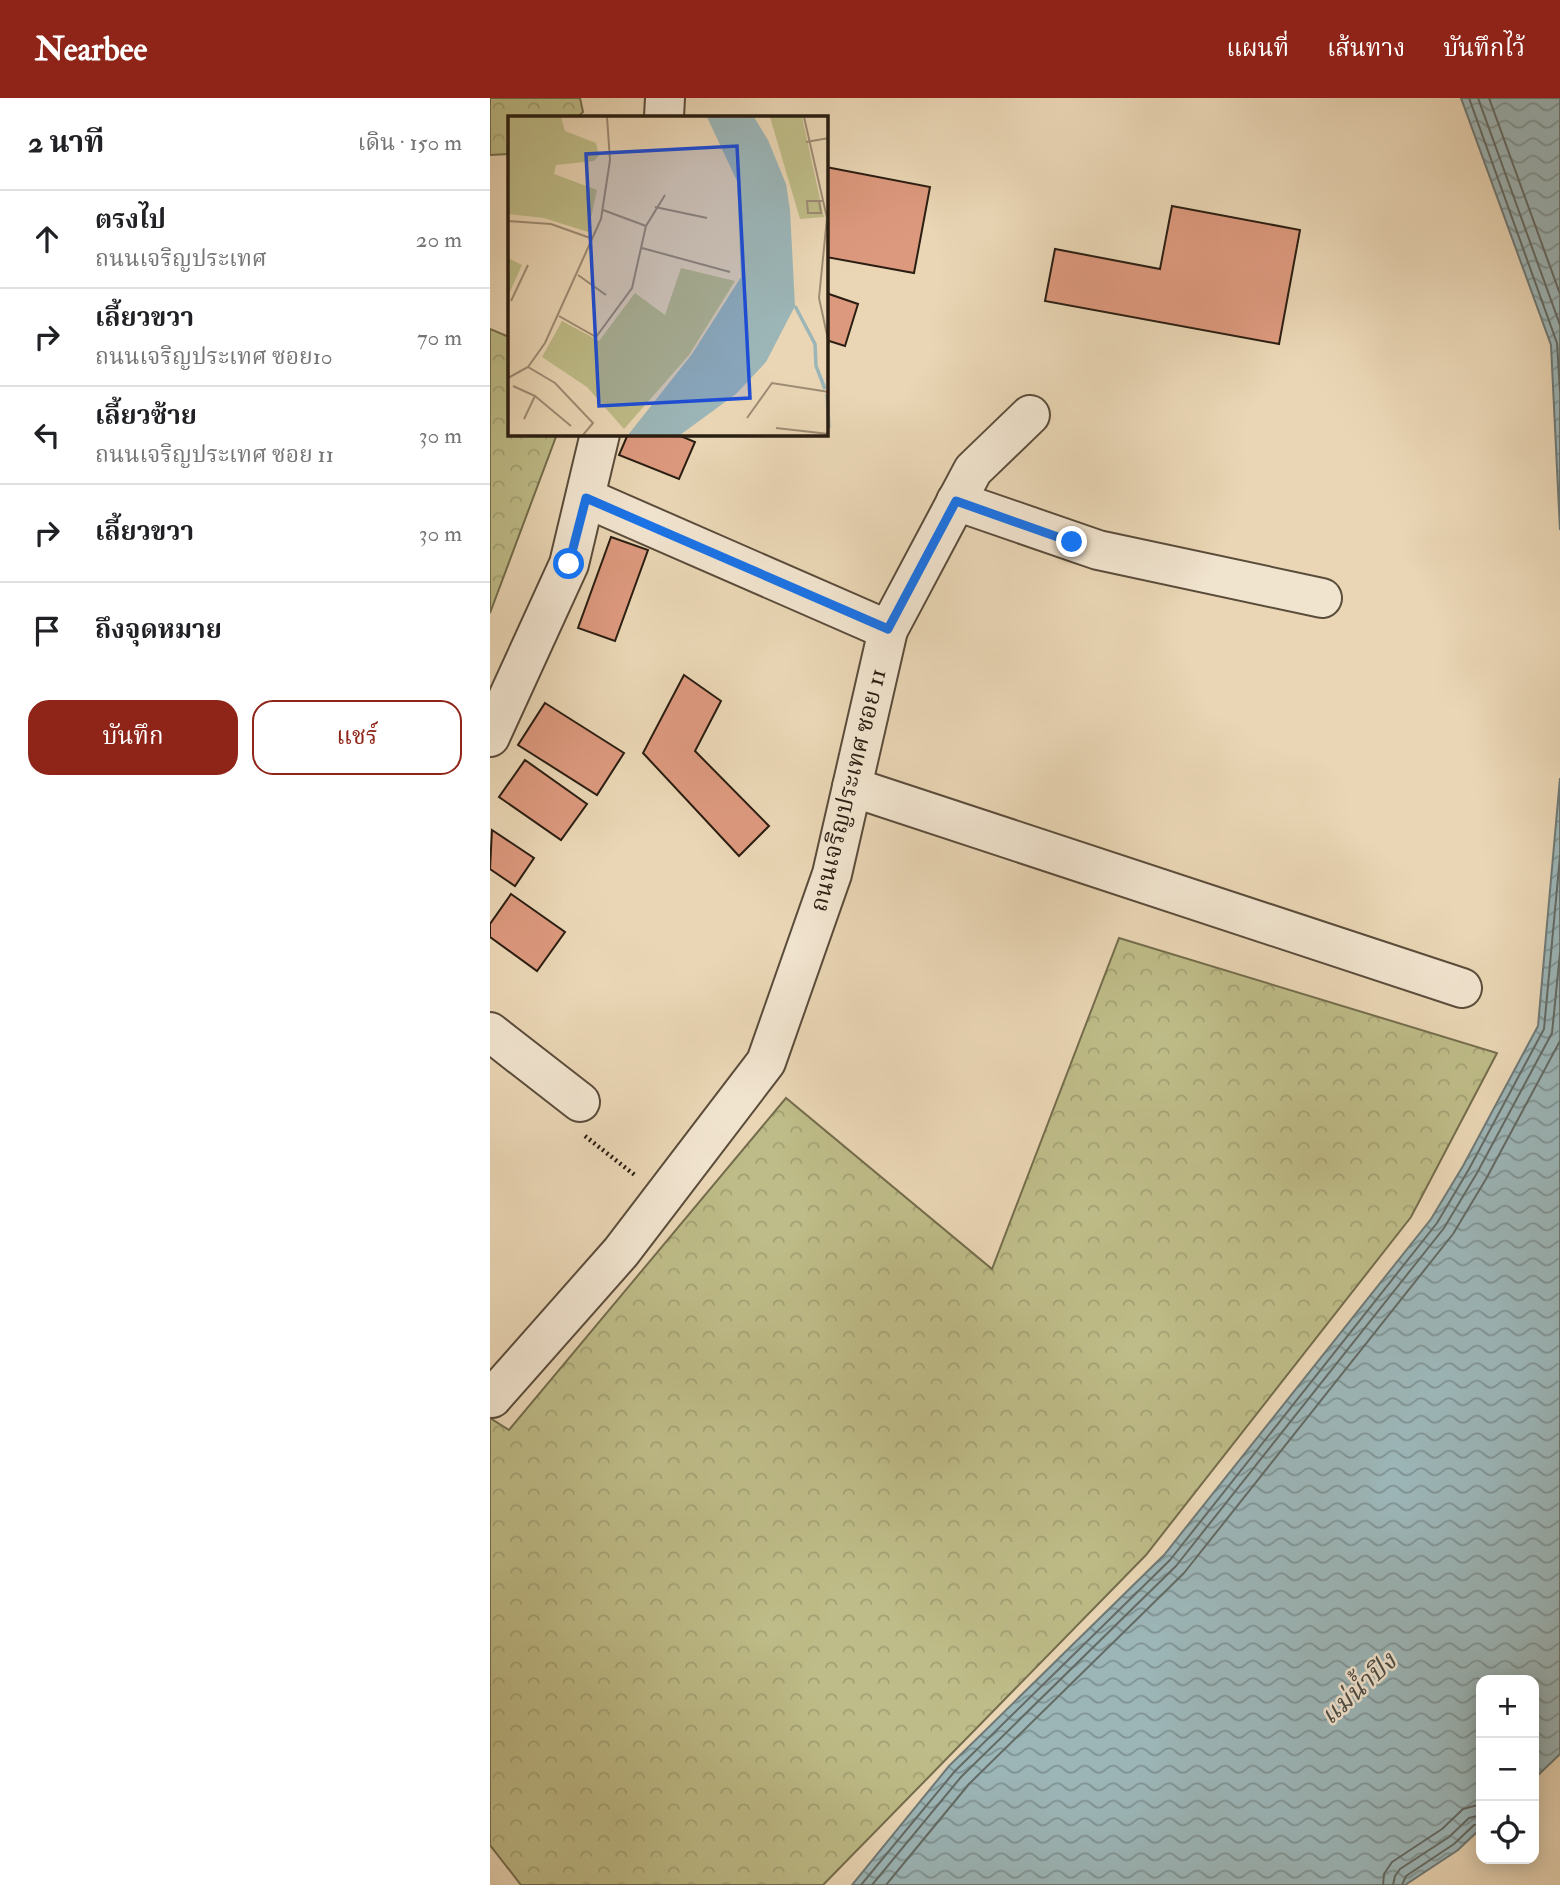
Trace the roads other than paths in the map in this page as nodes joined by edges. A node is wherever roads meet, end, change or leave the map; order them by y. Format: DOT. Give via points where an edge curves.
graph roads {
  1 [pos="665,98"];
  2 [pos="664,116"];
  3 [pos="1030,415"];
  4 [pos="600,436"];
  5 [pos="586,498"];
  6 [pos="956,501"];
  7 [pos="1322,598"];
  8 [pos="888,629"];
  9 [pos="495,713"];
  10 [pos="852,787"];
  11 [pos="1462,988"];
  12 [pos="490,1032"];
  13 [pos="581,1118"];
  14 [pos="490,1396"];
  1 -- 2 [label="street"];
  3 -- 6 [label="street, ถนนเจริญประเทศ ซอย 11" via="973,470"];
  4 -- 5 [label="street"];
  5 -- 8 [label="street"];
  5 -- 9 [label="street" via="569,564"];
  6 -- 7 [label="street" via="1098,550"];
  6 -- 8 [label="street, ถนนเจริญประเทศ ซอย 11"];
  8 -- 10 [label="street, ถนนเจริญประเทศ ซอย 11"];
  10 -- 11 [label="street"];
  10 -- 14 [label="street, ถนนเจริญประเทศ ซอย 11" via="832,874 766,1062 621,1252"];
  12 -- 13 [label="street"];
}
